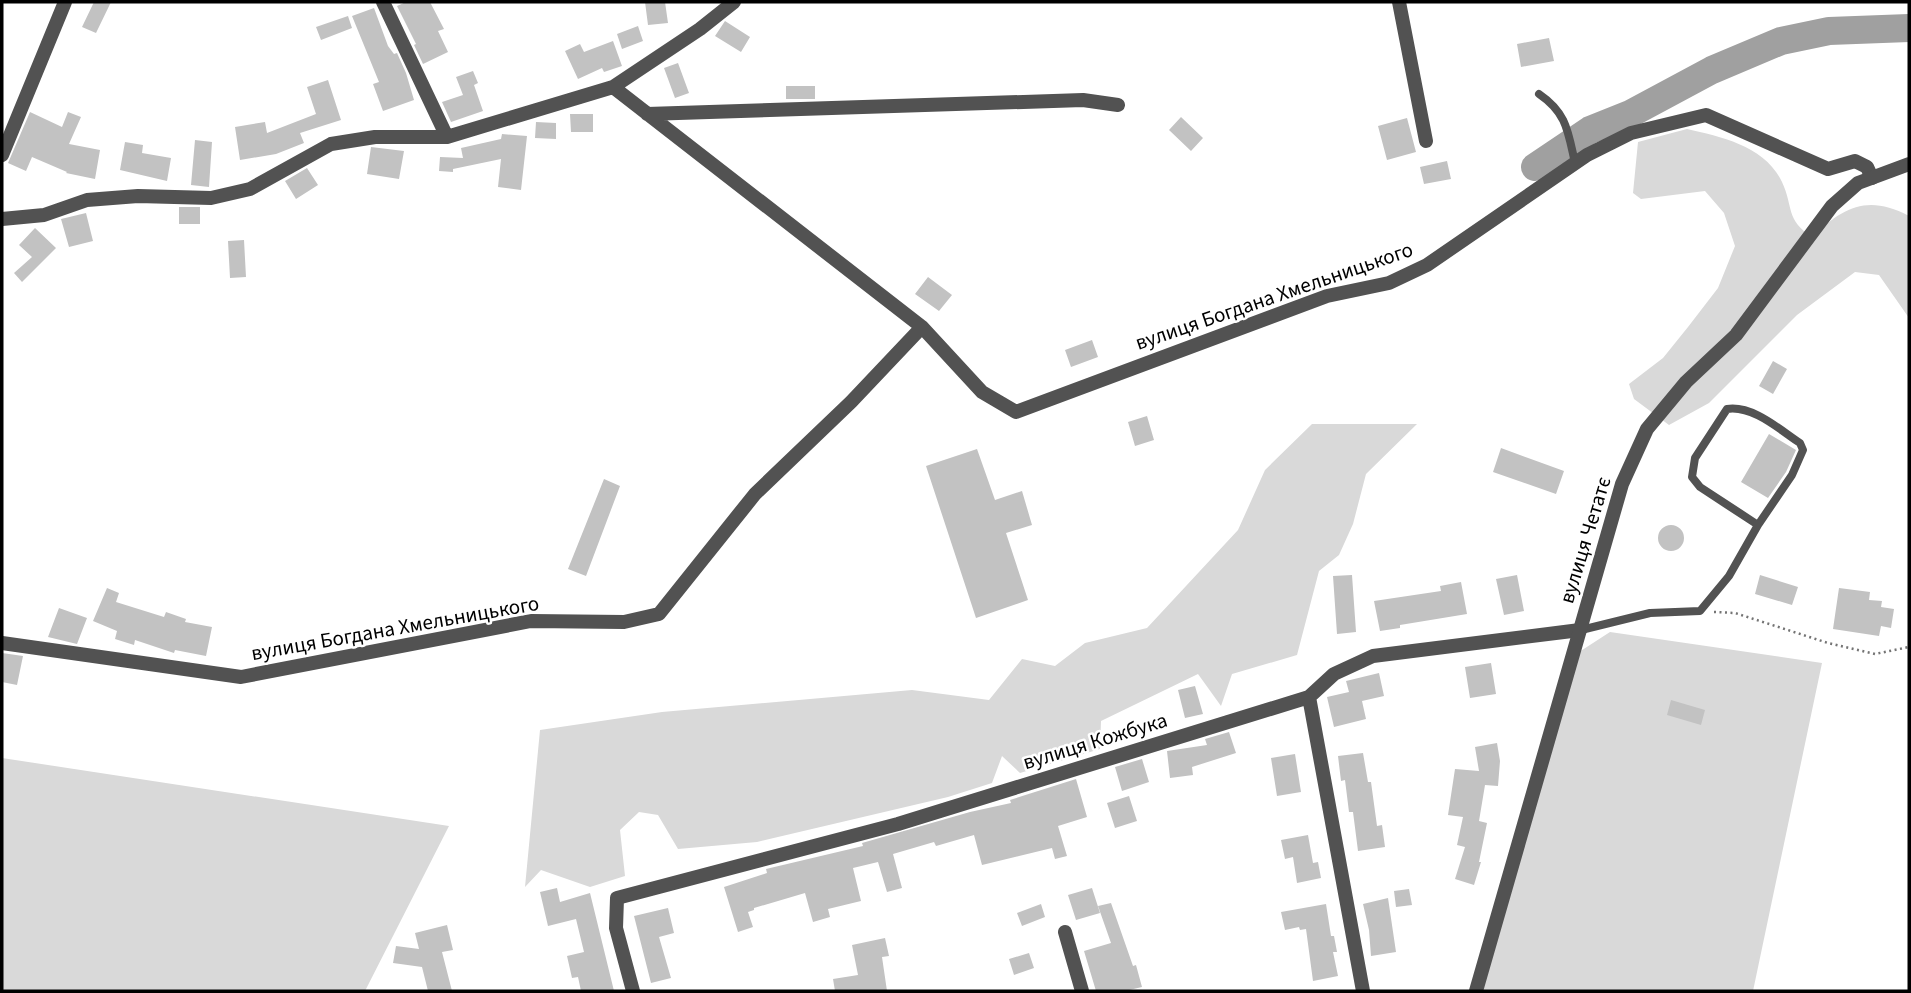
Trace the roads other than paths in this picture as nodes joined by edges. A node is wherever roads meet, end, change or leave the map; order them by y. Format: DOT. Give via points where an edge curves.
graph roads {
  1 [pos="65,2"];
  2 [pos="383,2"];
  3 [pos="734,2"];
  4 [pos="1399,2"];
  5 [pos="613,87"];
  6 [pos="1539,94"];
  7 [pos="1118,105"];
  8 [pos="647,114"];
  9 [pos="447,137"];
  10 [pos="1426,141"];
  11 [pos="2,155"];
  12 [pos="1574,158"];
  13 [pos="1909,164"];
  14 [pos="1872,178"];
  15 [pos="2,219"];
  16 [pos="922,327"];
  17 [pos="1758,525"];
  18 [pos="1580,630"];
  19 [pos="2,643"];
  20 [pos="1309,697"];
  21 [pos="1065,932"];
  22 [pos="633,991"];
  23 [pos="1082,991"];
  24 [pos="1363,991"];
  25 [pos="1476,991"];
  1 -- 11 [label="street"];
  2 -- 9 [label="street"];
  3 -- 5 [label="street"];
  4 -- 10 [label="street"];
  5 -- 8 [label="street, вулиця Богдана Хмельницького"];
  5 -- 9 [label="street"];
  6 -- 12 [label="lane" via="1554,104 1568,129"];
  7 -- 8 [label="street" via="1083,100"];
  8 -- 16 [label="street, вулиця Богдана Хмельницького"];
  9 -- 15 [label="street" via="375,137 331,144 250,189 211,198 88,200 44,215"];
  12 -- 14 [label="street, вулиця Богдана Хмельницького" via="1631,133 1706,115 1828,170 1855,162 1867,167"];
  12 -- 16 [label="street, вулиця Богдана Хмельницького" via="1427,265 1389,283 1327,296 1016,412 982,392"];
  13 -- 14 [label="street, вулиця Четатє"];
  14 -- 18 [label="street, вулиця Четатє" via="1858,183 1832,206 1736,335 1686,382 1647,429 1622,484"];
  16 -- 19 [label="street, вулиця Богдана Хмельницького" via="755,494 659,614 624,622 531,621 241,677"];
  17 -- 17 [label="lane" via="1692,477 1695,458 1727,409 1738,407 1758,416 1800,443 1803,450"];
  17 -- 18 [label="lane" via="1729,576 1700,611 1650,613"];
  18 -- 20 [label="street, вулиця Кожбука" via="1373,656 1334,674"];
  18 -- 25 [label="street, вулиця Четатє"];
  20 -- 22 [label="street, вулиця Кожбука" via="898,824 617,898 616,928"];
  20 -- 24 [label="street"];
  21 -- 23 [label="street"];
}
